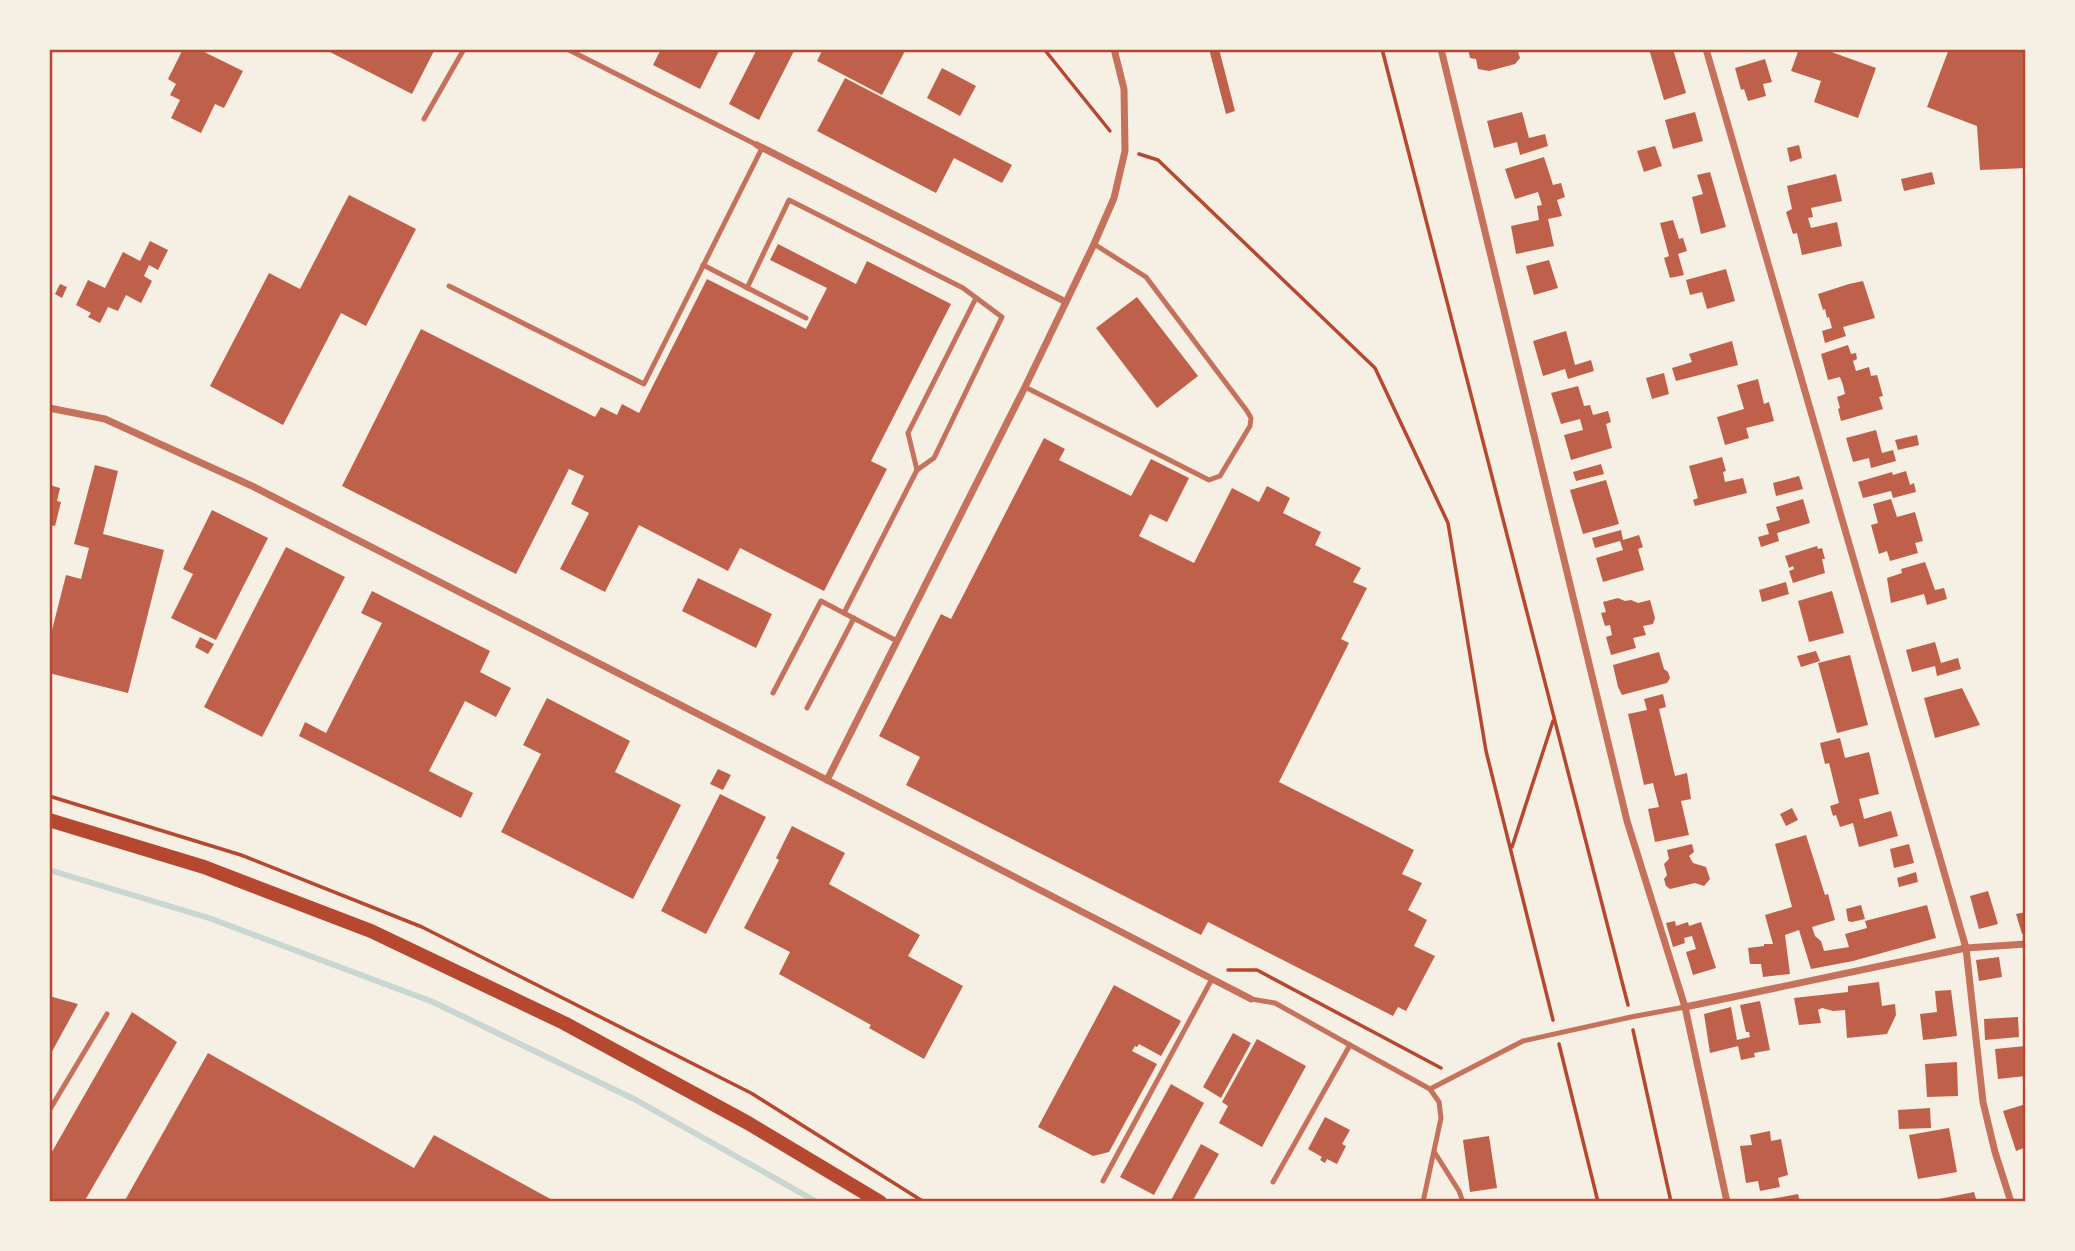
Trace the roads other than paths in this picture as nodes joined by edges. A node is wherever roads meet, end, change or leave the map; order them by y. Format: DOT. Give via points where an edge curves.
graph roads {
  1 [pos="464,49"];
  2 [pos="567,49"];
  3 [pos="1114,49"];
  4 [pos="1441,49"];
  5 [pos="1706,49"];
  6 [pos="424,119"];
  7 [pos="760,146"];
  8 [pos="1094,244"];
  9 [pos="704,265"];
  10 [pos="449,286"];
  11 [pos="747,288"];
  12 [pos="976,298"];
  13 [pos="1066,302"];
  14 [pos="806,318"];
  15 [pos="1025,387"];
  16 [pos="49,408"];
  17 [pos="917,470"];
  18 [pos="844,613"];
  19 [pos="854,618"];
  20 [pos="897,641"];
  21 [pos="773,693"];
  22 [pos="807,708"];
  23 [pos="827,780"];
  24 [pos="49,820"];
  25 [pos="2026,944"];
  26 [pos="1966,948"];
  27 [pos="1212,979"];
  28 [pos="1251,999"];
  29 [pos="1685,1007"];
  30 [pos="107,1014"];
  31 [pos="1350,1045"];
  32 [pos="1430,1088"];
  33 [pos="49,1111"];
  34 [pos="1434,1153"];
  35 [pos="1103,1181"];
  36 [pos="1273,1182"];
  37 [pos="880,1202"];
  38 [pos="1423,1202"];
  39 [pos="1463,1202"];
  40 [pos="1727,1202"];
  41 [pos="2011,1202"];
  1 -- 6 [label="lane"];
  2 -- 7 [label="lane"];
  3 -- 8 [label="street" via="1124,89 1125,150 1114,198"];
  4 -- 29 [label="street" via="1627,821"];
  5 -- 26 [label="street"];
  7 -- 9 [label="lane"];
  7 -- 13 [label="street"];
  8 -- 13 [label="street"];
  8 -- 15 [label="lane" via="1146,277 1247,411 1250,426 1220,476 1209,480"];
  9 -- 10 [label="lane" via="644,384"];
  9 -- 11 [label="lane"];
  11 -- 12 [label="lane" via="789,200"];
  11 -- 14 [label="lane"];
  12 -- 17 [label="lane" via="908,433"];
  12 -- 17 [label="lane" via="1002,317 934,458"];
  13 -- 15 [label="street"];
  15 -- 20 [label="street"];
  16 -- 23 [label="street" via="105,419 252,486"];
  17 -- 18 [label="lane"];
  18 -- 19 [label="lane"];
  18 -- 21 [label="lane" via="821,601"];
  19 -- 20 [label="lane"];
  19 -- 22 [label="lane"];
  20 -- 23 [label="street"];
  23 -- 27 [label="street"];
  24 -- 37 [label="main road" via="204,867 371,931 564,1023 748,1123"];
  25 -- 26 [label="street"];
  26 -- 29 [label="street"];
  26 -- 41 [label="street" via="1983,1102"];
  27 -- 28 [label="street"];
  27 -- 35 [label="lane"];
  28 -- 31 [label="lane" via="1275,1003"];
  29 -- 32 [label="lane" via="1523,1041"];
  29 -- 40 [label="street"];
  30 -- 33 [label="lane"];
  31 -- 32 [label="lane"];
  31 -- 36 [label="lane"];
  32 -- 34 [label="lane" via="1441,1118"];
  34 -- 38 [label="lane"];
  34 -- 39 [label="lane"];
}
